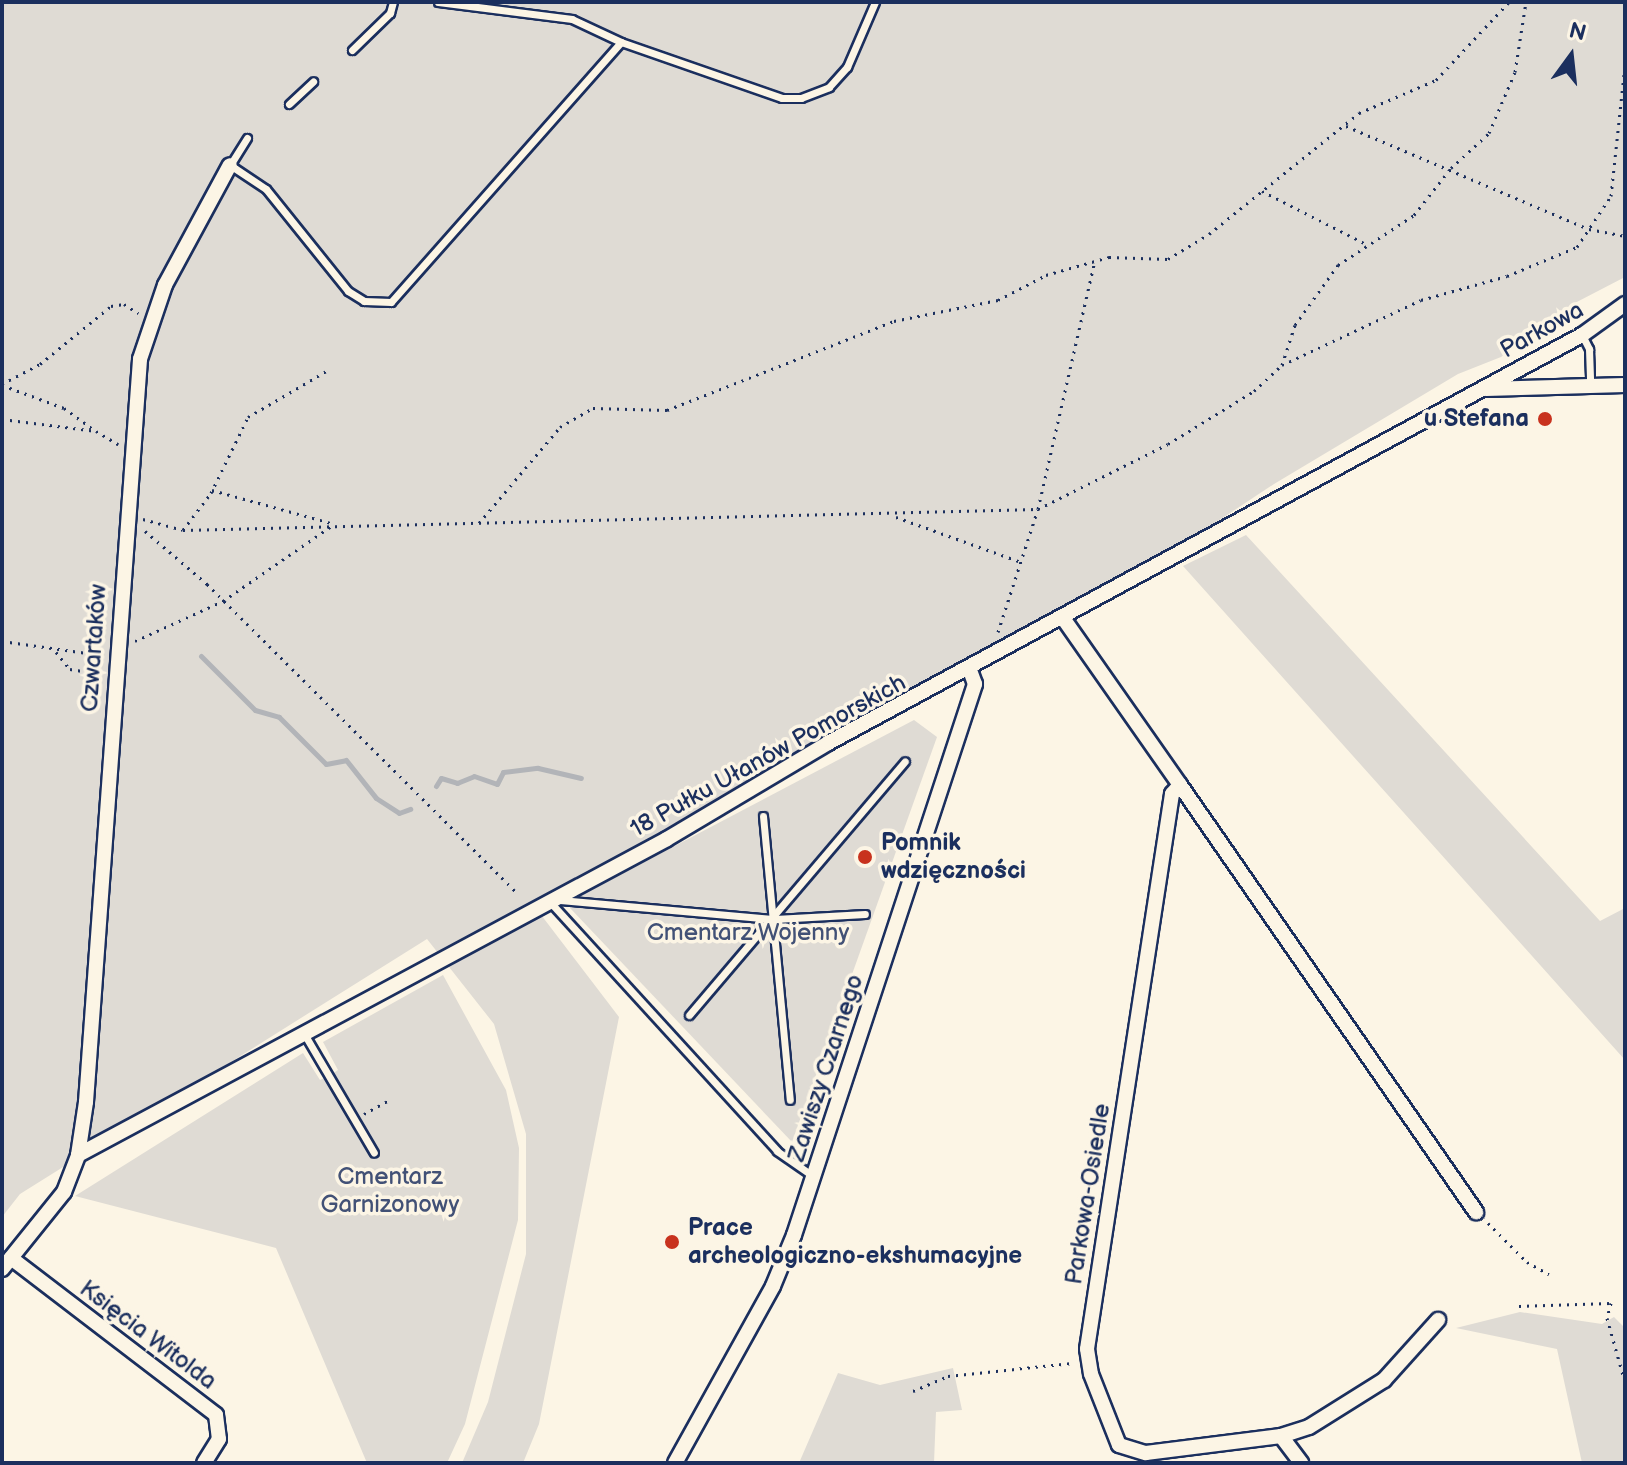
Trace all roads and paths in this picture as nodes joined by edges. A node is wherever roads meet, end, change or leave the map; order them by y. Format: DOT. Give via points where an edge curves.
graph roads {
  1 [pos="393,2"];
  2 [pos="438,2"];
  3 [pos="875,2"];
  4 [pos="1509,2"];
  5 [pos="1526,2"];
  6 [pos="621,42"];
  7 [pos="352,50"];
  8 [pos="1625,65"];
  9 [pos="313,82"];
  10 [pos="289,104"];
  11 [pos="1345,125"];
  12 [pos="247,138"];
  13 [pos="230,165"];
  14 [pos="1451,168"];
  15 [pos="1262,191"];
  16 [pos="1589,229"];
  17 [pos="1625,236"];
  18 [pos="1368,245"];
  19 [pos="1095,261"];
  20 [pos="1625,304"];
  21 [pos="150,320"];
  22 [pos="1582,335"];
  23 [pos="1282,365"];
  24 [pos="328,370"];
  25 [pos="1590,383"];
  26 [pos="2,384"];
  27 [pos="1625,385"];
  28 [pos="1478,390"];
  29 [pos="2,419"];
  30 [pos="96,431"];
  31 [pos="110,437"];
  32 [pos="212,490"];
  33 [pos="1038,509"];
  34 [pos="895,517"];
  35 [pos="479,523"];
  36 [pos="334,524"];
  37 [pos="183,530"];
  38 [pos="1021,562"];
  39 [pos="223,601"];
  40 [pos="1063,618"];
  41 [pos="129,633"];
  42 [pos="141,635"];
  43 [pos="2,641"];
  44 [pos="128,648"];
  45 [pos="56,652"];
  46 [pos="106,655"];
  47 [pos="989,660"];
  48 [pos="970,670"];
  49 [pos="100,674"];
  50 [pos="905,761"];
  51 [pos="1180,785"];
  52 [pos="763,816"];
  53 [pos="516,892"];
  54 [pos="551,899"];
  55 [pos="865,914"];
  56 [pos="775,919"];
  57 [pos="689,1015"];
  58 [pos="306,1037"];
  59 [pos="389,1100"];
  60 [pos="790,1100"];
  61 [pos="355,1120"];
  62 [pos="374,1153"];
  63 [pos="78,1155"];
  64 [pos="813,1176"];
  65 [pos="1476,1212"];
  66 [pos="6,1263"];
  67 [pos="1549,1274"];
  68 [pos="1519,1306"];
  69 [pos="1438,1320"];
  70 [pos="1087,1361"];
  71 [pos="1624,1374"];
  72 [pos="913,1391"];
  73 [pos="1625,1407"];
  74 [pos="1281,1436"];
  75 [pos="204,1463"];
  76 [pos="675,1463"];
  77 [pos="1301,1463"];
  1 -- 7 [label="lane" via="390,13"];
  2 -- 6 [label="lane" via="572,19"];
  3 -- 6 [label="lane" via="847,67 829,87 801,98 782,98"];
  4 -- 11 [label="path" via="1436,80 1359,113"];
  5 -- 14 [label="path" via="1515,72 1489,133"];
  6 -- 13 [label="lane" via="391,302 364,301 348,291 266,189"];
  8 -- 16 [label="path" via="1611,196"];
  9 -- 10 [label="lane"];
  11 -- 14 [label="path"];
  11 -- 15 [label="path"];
  12 -- 13 [label="lane"];
  13 -- 21 [label="street, Czwartaków"];
  14 -- 16 [label="path"];
  14 -- 18 [label="path" via="1414,215"];
  15 -- 18 [label="path"];
  15 -- 19 [label="path" via="1168,259"];
  16 -- 17 [label="path"];
  16 -- 23 [label="path" via="1577,247 1507,276 1421,300"];
  18 -- 23 [label="path" via="1338,265 1295,325"];
  19 -- 33 [label="path"];
  19 -- 35 [label="path" via="1046,275 998,300 894,321 667,410 593,408 560,427"];
  20 -- 22 [label="street, Parkowa"];
  21 -- 26 [label="path" via="124,304 111,306 40,364"];
  21 -- 63 [label="street, Czwartaków" via="139,373"];
  22 -- 25 [label="lane" via="1589,349"];
  22 -- 28 [label="street, Parkowa"];
  23 -- 33 [label="path" via="1254,391 1168,444"];
  24 -- 32 [label="path" via="248,417"];
  25 -- 27 [label="street"];
  25 -- 28 [label="street"];
  26 -- 30 [label="path" via="64,408"];
  28 -- 40 [label="street, 18 Pułku Ułanów Pomorskich"];
  29 -- 30 [label="path"];
  30 -- 31 [label="path"];
  32 -- 36 [label="path"];
  32 -- 37 [label="path"];
  33 -- 34 [label="path"];
  33 -- 38 [label="path"];
  34 -- 35 [label="path"];
  34 -- 38 [label="path"];
  35 -- 36 [label="path"];
  36 -- 37 [label="path"];
  36 -- 39 [label="path"];
  37 -- 39 [label="path" via="137,517 137,523"];
  38 -- 47 [label="path"];
  39 -- 42 [label="path"];
  39 -- 53 [label="path"];
  40 -- 47 [label="street, 18 Pułku Ułanów Pomorskich"];
  40 -- 51 [label="street"];
  41 -- 44 [label="path"];
  43 -- 45 [label="path"];
  45 -- 46 [label="path"];
  45 -- 49 [label="path" via="70,669"];
  47 -- 48 [label="street, 18 Pułku Ułanów Pomorskich"];
  48 -- 54 [label="street, 18 Pułku Ułanów Pomorskich" via="828,743 667,839"];
  48 -- 64 [label="street, Zawiszy Czarnego" via="975,684"];
  50 -- 56 [label="lane"];
  51 -- 65 [label="street"];
  51 -- 70 [label="street, Parkowa-Osiedle" via="1172,794"];
  52 -- 56 [label="lane"];
  54 -- 56 [label="lane"];
  54 -- 58 [label="street, 18 Pułku Ułanów Pomorskich"];
  54 -- 64 [label="lane" via="777,1151"];
  55 -- 56 [label="lane"];
  56 -- 57 [label="lane"];
  56 -- 60 [label="lane"];
  58 -- 61 [label="lane"];
  58 -- 63 [label="street, 18 Pułku Ułanów Pomorskich"];
  59 -- 61 [label="path"];
  61 -- 62 [label="lane"];
  63 -- 66 [label="street, Czwartaków" via="64,1192"];
  64 -- 76 [label="street, Zawiszy Czarnego" via="773,1286"];
  65 -- 67 [label="path" via="1527,1262"];
  66 -- 75 [label="street, Księcia Witolda" via="216,1415 219,1439"];
  68 -- 71 [label="path" via="1611,1303 1607,1318"];
  69 -- 74 [label="street, Parkowa-Osiedle" via="1361,1398"];
  70 -- 72 [label="path" via="948,1376"];
  70 -- 74 [label="street, Parkowa-Osiedle" via="1119,1445 1134,1453"];
  71 -- 73 [label="path"];
  74 -- 77 [label="street"];
}
